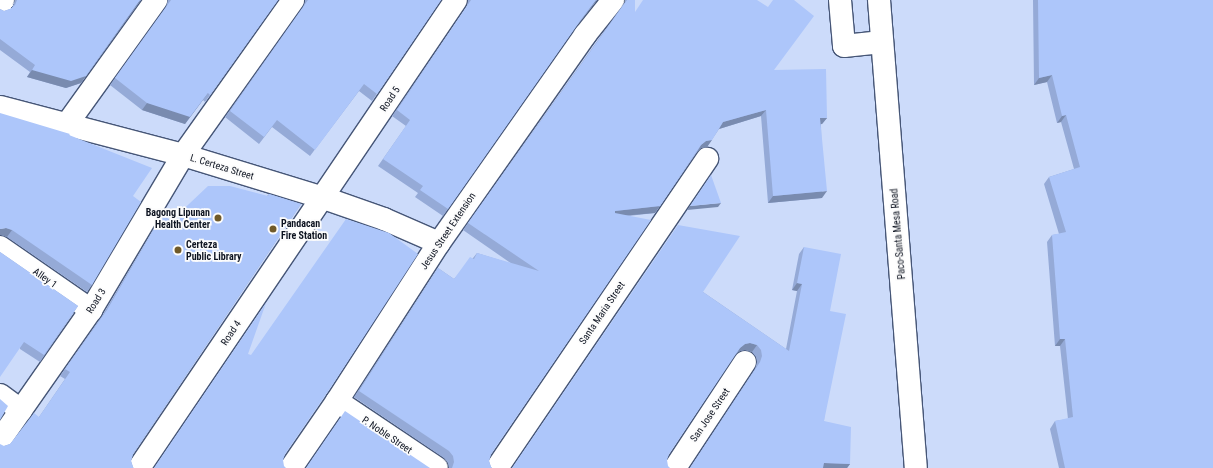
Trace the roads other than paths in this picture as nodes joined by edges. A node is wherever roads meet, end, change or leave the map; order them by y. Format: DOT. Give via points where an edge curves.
graph roads {
  1 [pos="3,0"];
  2 [pos="156,0"];
  3 [pos="293,0"];
  4 [pos="456,0"];
  5 [pos="613,0"];
  6 [pos="840,0"];
  7 [pos="879,0"];
  8 [pos="0,5"];
  9 [pos="882,42"];
  10 [pos="0,107"];
  11 [pos="67,124"];
  12 [pos="183,155"];
  13 [pos="707,159"];
  14 [pos="324,198"];
  15 [pos="439,243"];
  16 [pos="0,247"];
  17 [pos="91,310"];
  18 [pos="745,362"];
  19 [pos="0,395"];
  20 [pos="337,401"];
  21 [pos="21,410"];
  22 [pos="0,440"];
  23 [pos="139,468"];
  24 [pos="291,468"];
  25 [pos="437,468"];
  26 [pos="498,468"];
  27 [pos="674,468"];
  28 [pos="916,468"];
  1 -- 8 [label="street"];
  2 -- 11 [label="street"];
  3 -- 12 [label="street"];
  4 -- 14 [label="street, Road 5"];
  5 -- 15 [label="street, Jesus Street Extension"];
  6 -- 9 [label="street" via="844,46"];
  7 -- 9 [label="street, Paco-Santa Mesa Road"];
  9 -- 28 [label="street, Paco-Santa Mesa Road"];
  10 -- 11 [label="street, L. Certeza Street"];
  11 -- 12 [label="street, L. Certeza Street"];
  12 -- 14 [label="street, L. Certeza Street"];
  12 -- 17 [label="street, Road 3"];
  13 -- 26 [label="street, Santa Maria Street"];
  14 -- 15 [label="street, L. Certeza Street" via="384,219"];
  14 -- 23 [label="street, Road 4"];
  15 -- 20 [label="street, Jesus Street Extension"];
  16 -- 17 [label="street, Alley 1"];
  17 -- 21 [label="street, Road 3"];
  18 -- 27 [label="street, San Jose Street"];
  19 -- 21 [label="street"];
  20 -- 24 [label="street, Jesus Street Extension"];
  20 -- 25 [label="street, P. Noble Street"];
  21 -- 22 [label="street, Road 3"];
}
